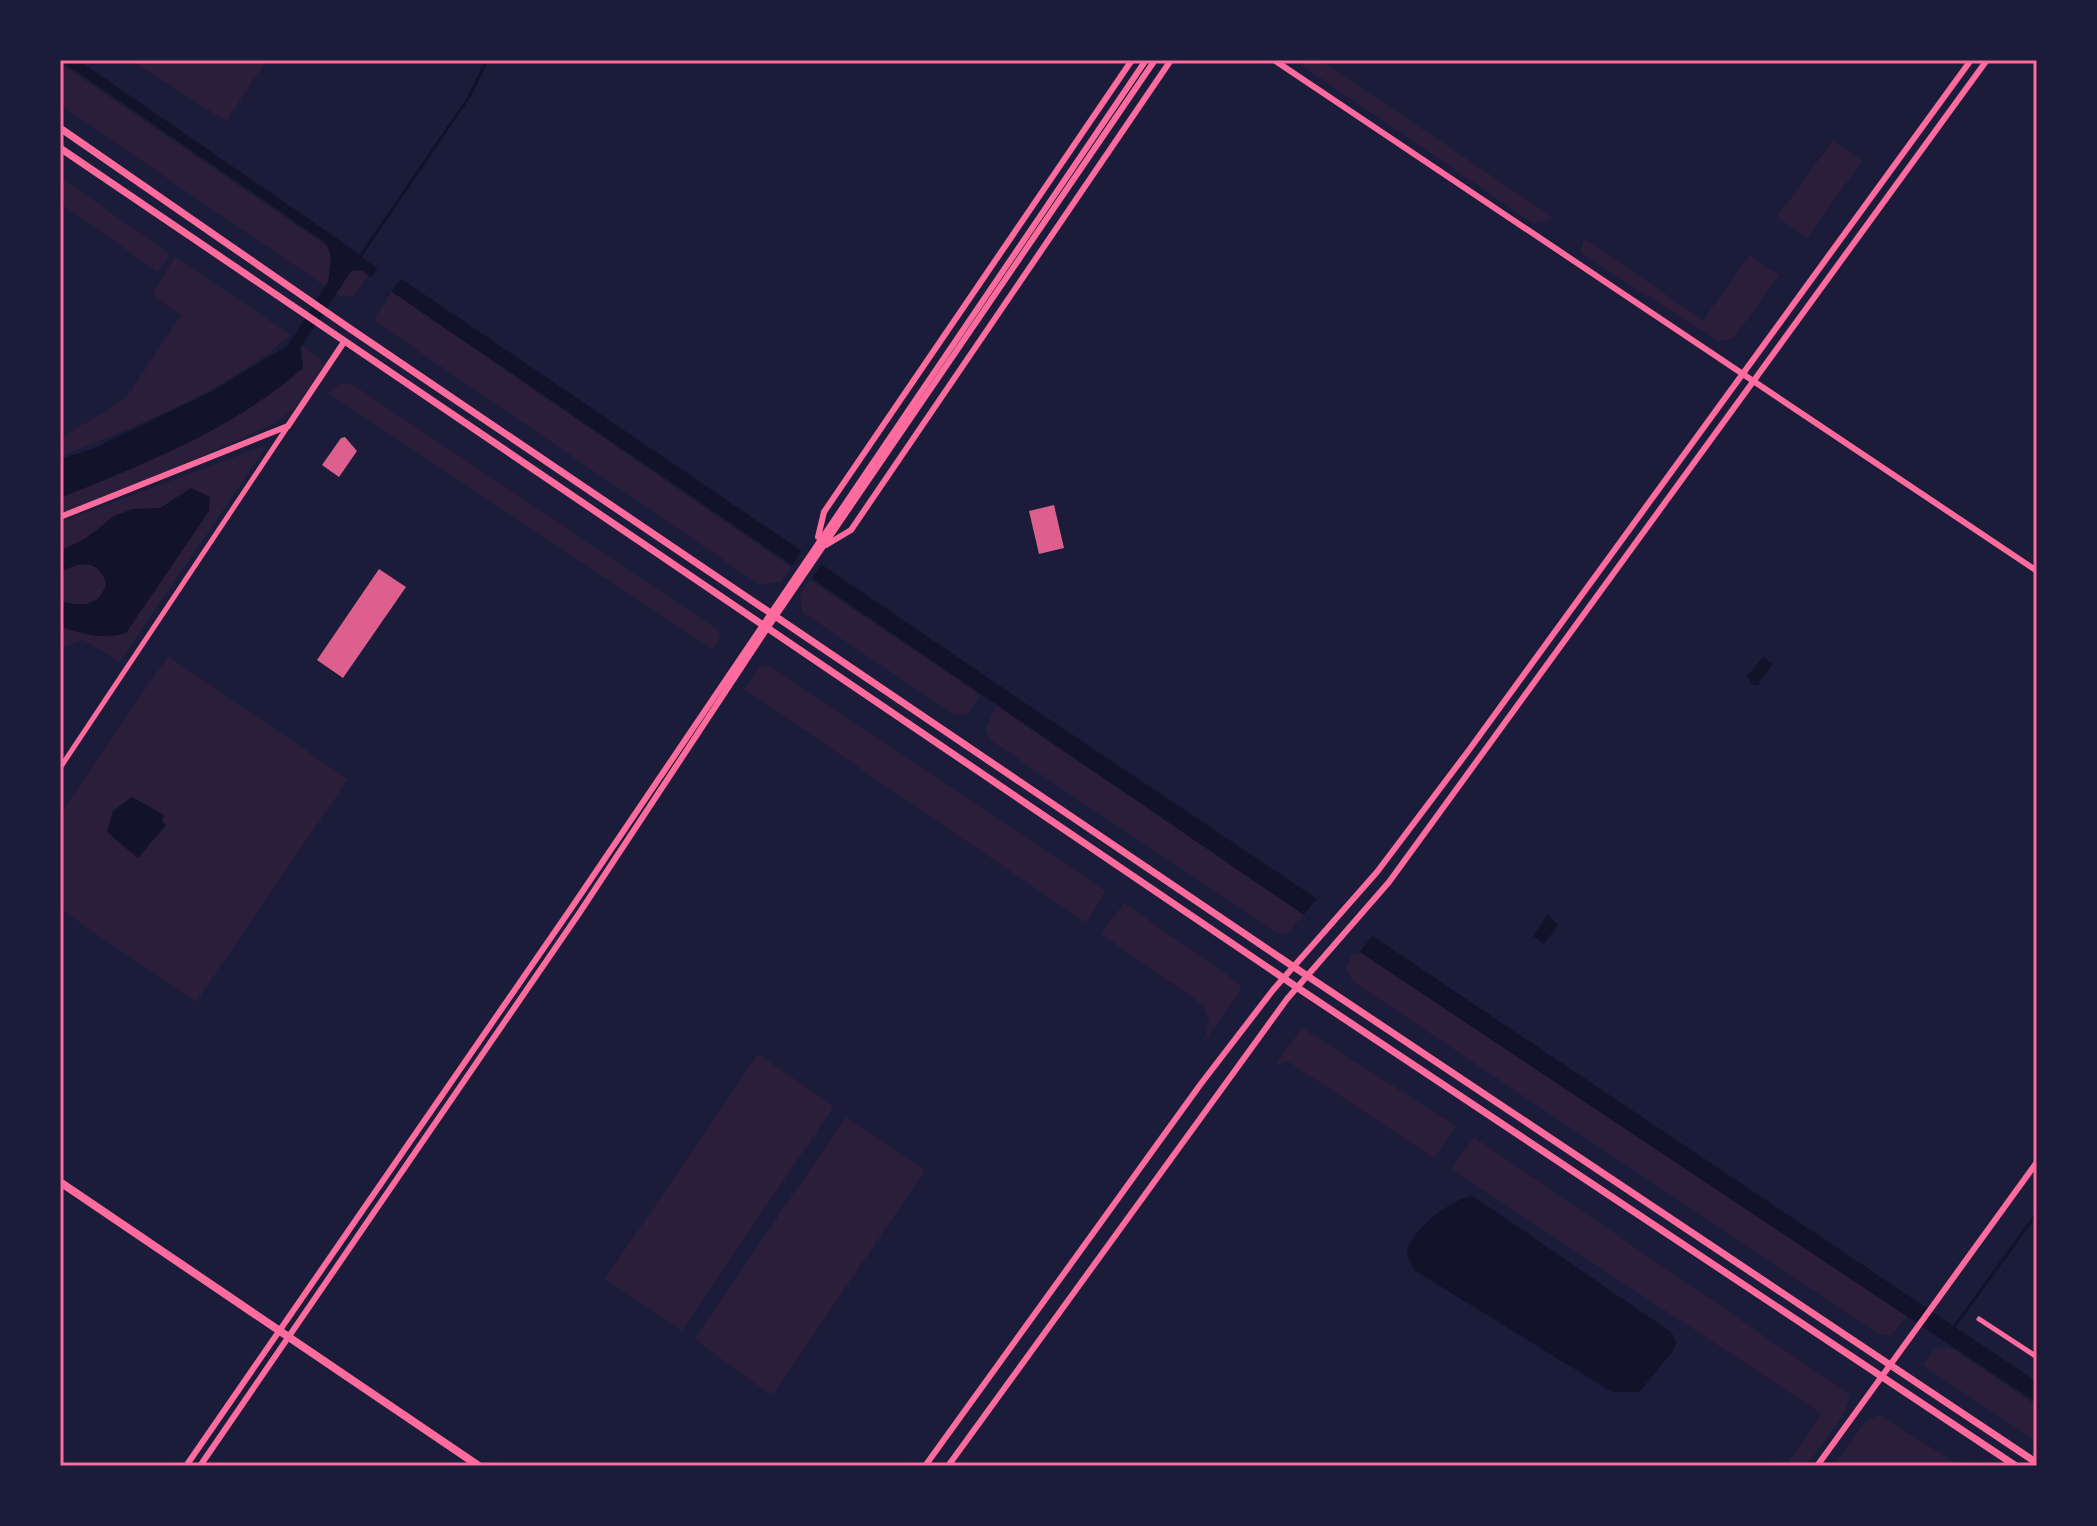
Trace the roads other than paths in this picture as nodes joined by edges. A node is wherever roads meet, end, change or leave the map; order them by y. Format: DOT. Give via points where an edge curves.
graph roads {
  1 [pos="1132,60"];
  2 [pos="1146,60"];
  3 [pos="1155,60"];
  4 [pos="1171,60"];
  5 [pos="1274,60"];
  6 [pos="1971,60"];
  7 [pos="1987,60"];
  8 [pos="60,128"];
  9 [pos="60,148"];
  10 [pos="344,342"];
  11 [pos="1743,375"];
  12 [pos="1753,382"];
  13 [pos="288,426"];
  14 [pos="60,517"];
  15 [pos="818,547"];
  16 [pos="2037,571"];
  17 [pos="773,614"];
  18 [pos="765,625"];
  19 [pos="60,768"];
  20 [pos="1293,967"];
  21 [pos="1308,977"];
  22 [pos="1283,978"];
  23 [pos="1298,988"];
  24 [pos="2037,1162"];
  25 [pos="60,1182"];
  26 [pos="1979,1319"];
  27 [pos="278,1331"];
  28 [pos="286,1337"];
  29 [pos="2037,1357"];
  30 [pos="1891,1363"];
  31 [pos="1883,1375"];
  32 [pos="2037,1463"];
  33 [pos="186,1466"];
  34 [pos="200,1466"];
  35 [pos="479,1466"];
  36 [pos="925,1466"];
  37 [pos="948,1466"];
  38 [pos="1817,1466"];
  39 [pos="2016,1466"];
  1 -- 15 [label="street" via="824,512"];
  2 -- 15 [label="street"];
  3 -- 15 [label="street"];
  4 -- 15 [label="street" via="851,530"];
  5 -- 11 [label="street"];
  6 -- 11 [label="street"];
  7 -- 12 [label="street"];
  8 -- 17 [label="main road"];
  9 -- 10 [label="main road"];
  10 -- 13 [label="street"];
  10 -- 18 [label="main road"];
  11 -- 12 [label="street"];
  11 -- 20 [label="street" via="1460,762 1352,901"];
  12 -- 16 [label="street"];
  12 -- 21 [label="street" via="1365,911"];
  13 -- 14 [label="street"];
  13 -- 19 [label="street"];
  15 -- 17 [label="street"];
  17 -- 18 [label="street"];
  17 -- 20 [label="main road"];
  18 -- 22 [label="main road"];
  18 -- 27 [label="street"];
  18 -- 28 [label="street" via="580,912"];
  20 -- 21 [label="main road"];
  20 -- 22 [label="street"];
  21 -- 23 [label="street"];
  21 -- 30 [label="main road"];
  22 -- 23 [label="main road"];
  22 -- 36 [label="street"];
  23 -- 31 [label="main road"];
  23 -- 37 [label="street"];
  24 -- 30 [label="street"];
  25 -- 27 [label="main road"];
  26 -- 29 [label="street"];
  27 -- 28 [label="main road"];
  27 -- 33 [label="street"];
  28 -- 34 [label="street"];
  28 -- 35 [label="main road"];
  30 -- 31 [label="street"];
  30 -- 32 [label="main road"];
  31 -- 38 [label="street"];
  31 -- 39 [label="main road"];
}
